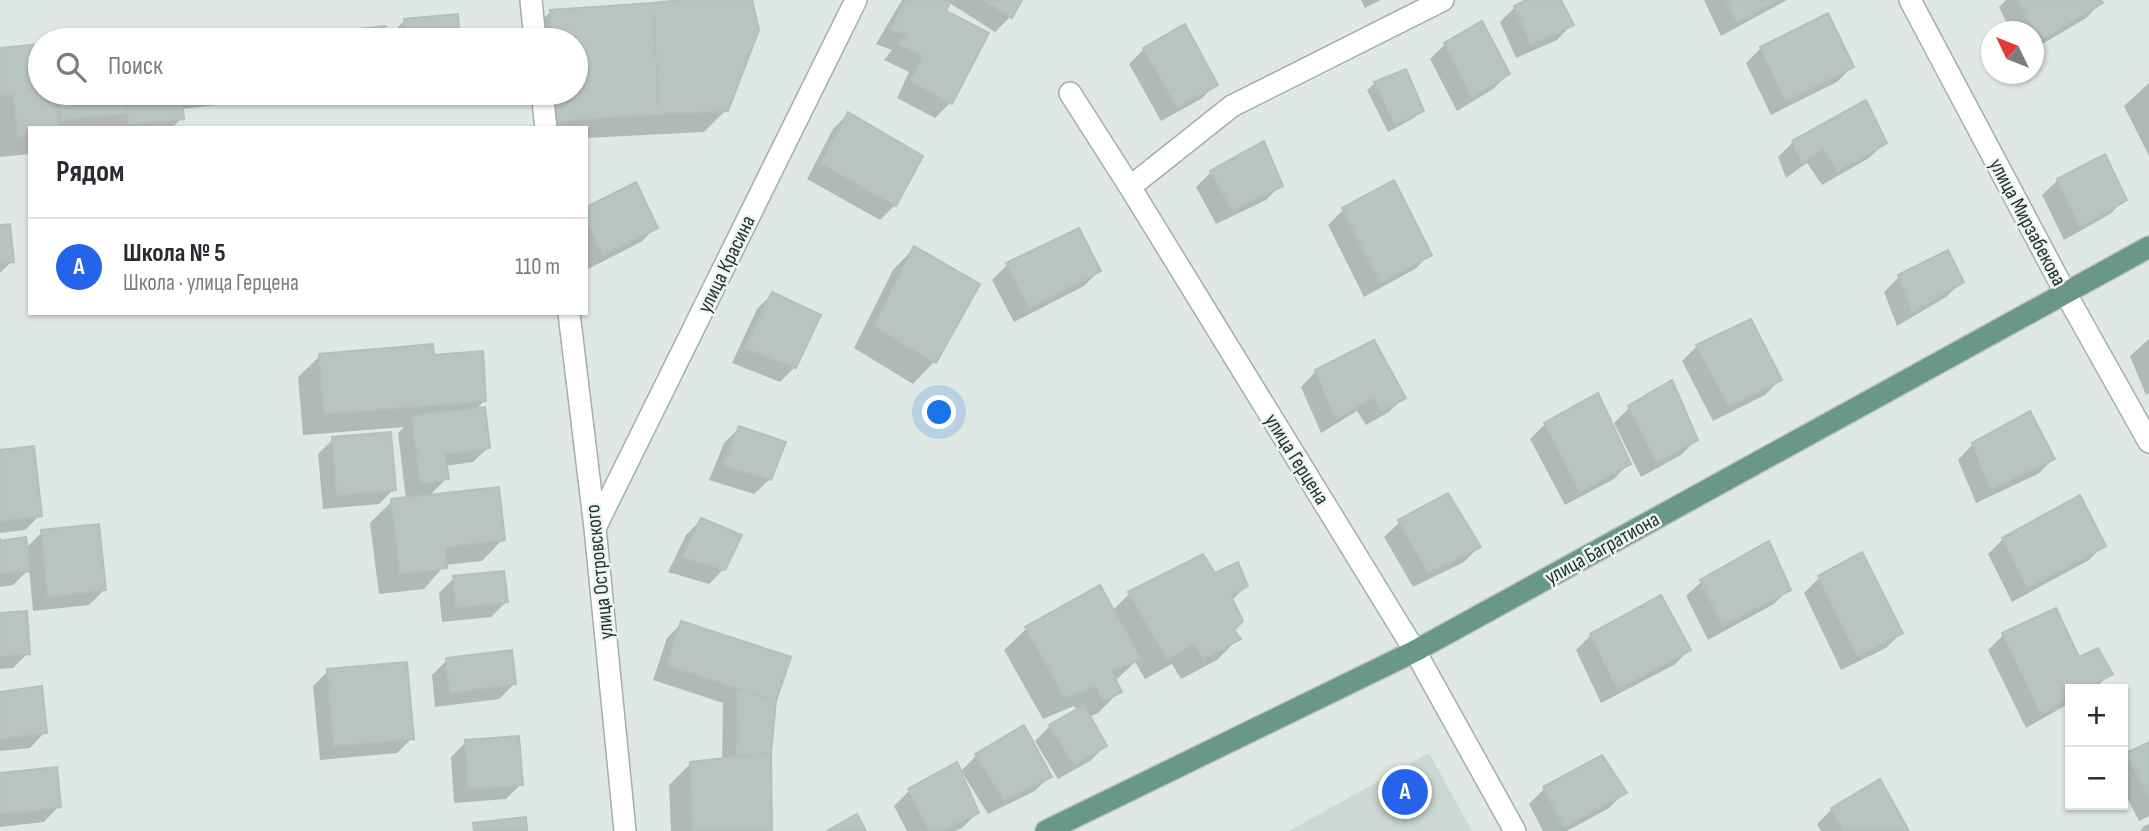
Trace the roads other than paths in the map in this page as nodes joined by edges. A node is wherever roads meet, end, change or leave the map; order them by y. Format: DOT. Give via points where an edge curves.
graph roads {
  1 [pos="531,0"];
  2 [pos="856,0"];
  3 [pos="1443,0"];
  4 [pos="1910,0"];
  5 [pos="534,28"];
  6 [pos="1070,93"];
  7 [pos="543,105"];
  8 [pos="546,126"];
  9 [pos="1130,187"];
  10 [pos="2149,247"];
  11 [pos="2066,293"];
  12 [pos="569,315"];
  13 [pos="2149,442"];
  14 [pos="595,528"];
  15 [pos="1415,651"];
  16 [pos="625,831"];
  17 [pos="1046,831"];
  18 [pos="1515,831"];
  1 -- 5 [label="street"];
  2 -- 14 [label="street, улица Красина"];
  3 -- 9 [label="street" via="1232,106"];
  4 -- 11 [label="street, улица Мирзабекова"];
  6 -- 9 [label="street, улица Герцена"];
  7 -- 8 [label="street"];
  9 -- 15 [label="street, улица Герцена"];
  10 -- 11 [label="main road, улица Багратиона"];
  11 -- 13 [label="street, улица Мирзабекова"];
  11 -- 15 [label="main road, улица Багратиона"];
  12 -- 14 [label="street, улица Островского"];
  14 -- 16 [label="street, улица Островского"];
  15 -- 17 [label="main road, улица Багратиона"];
  15 -- 18 [label="street, улица Герцена"];
}
